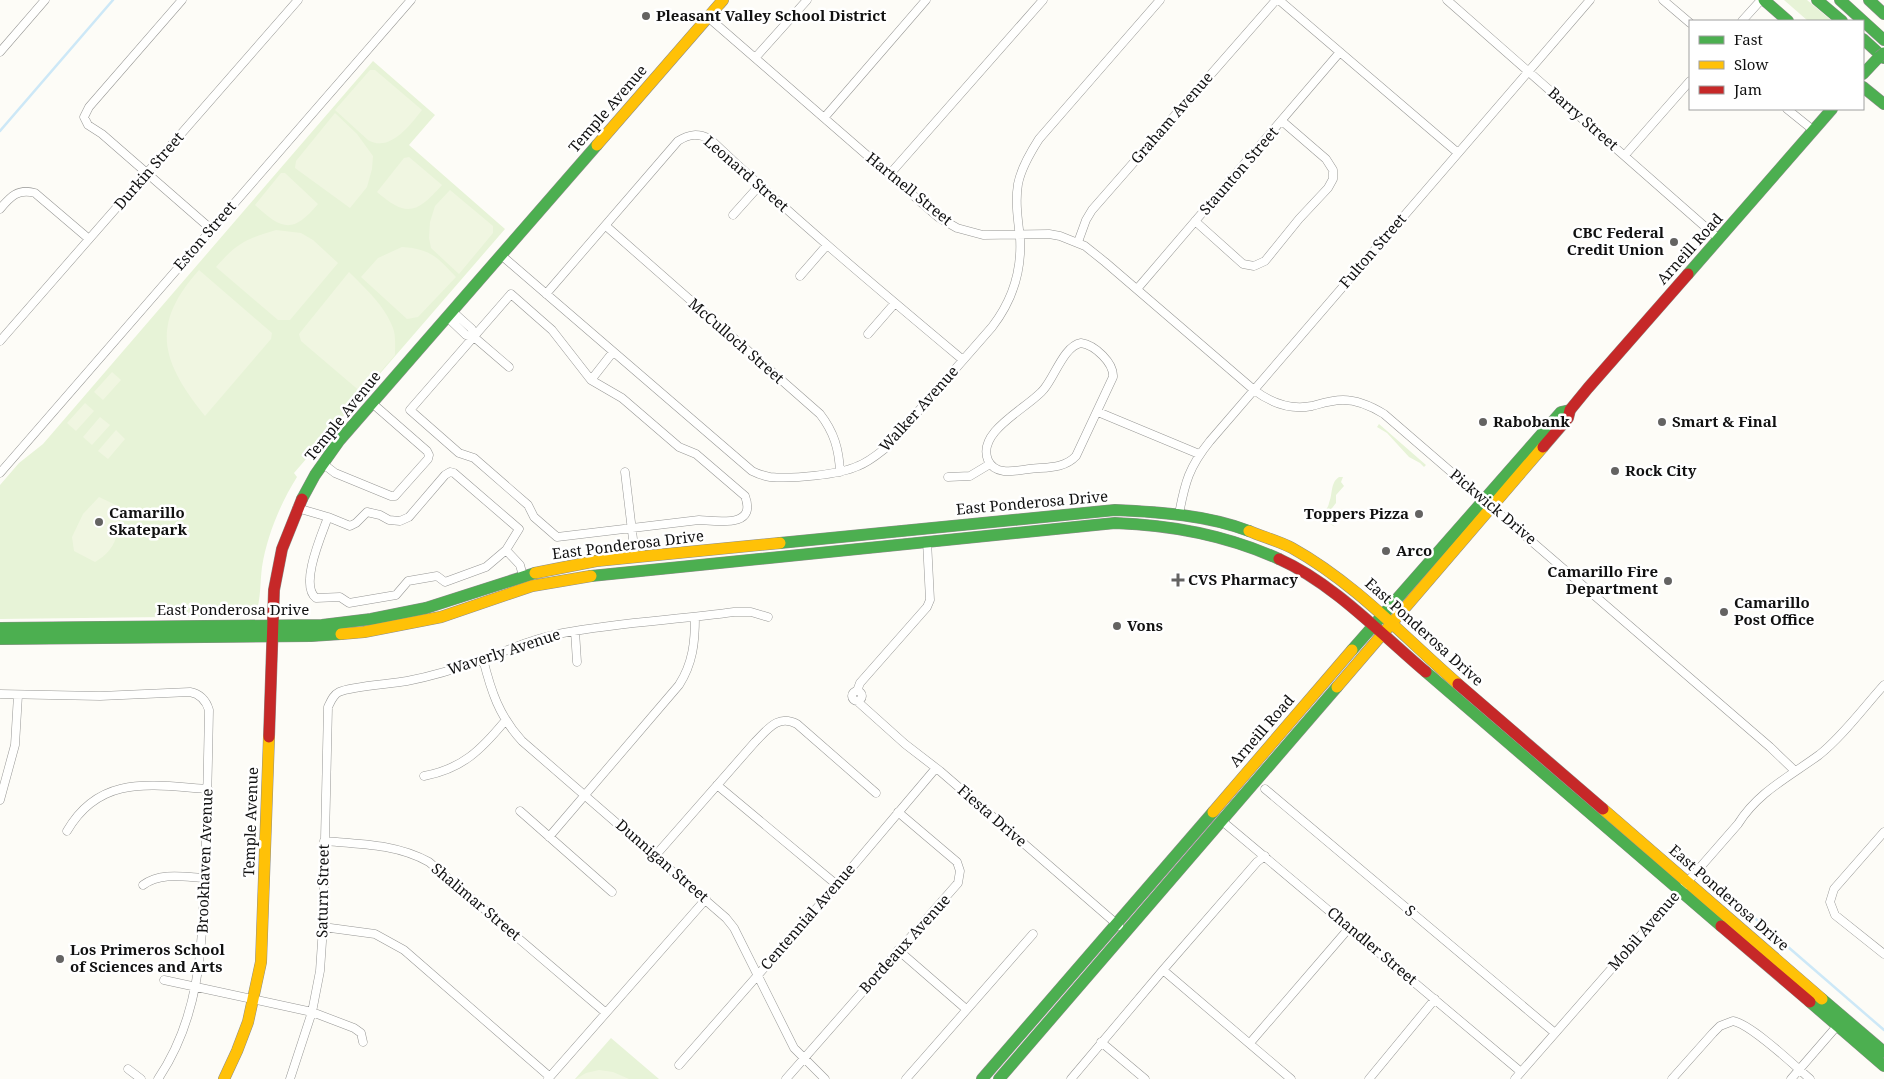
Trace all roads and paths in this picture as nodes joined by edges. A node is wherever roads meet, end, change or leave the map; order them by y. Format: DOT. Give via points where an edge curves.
graph roads {
  1 [pos="45,0"];
  2 [pos="182,0"];
  3 [pos="298,0"];
  4 [pos="411,0"];
  5 [pos="723,0"];
  6 [pos="807,0"];
  7 [pos="926,0"];
  8 [pos="1043,0"];
  9 [pos="1160,0"];
  10 [pos="1277,0"];
  11 [pos="1447,0"];
  12 [pos="1590,0"];
  13 [pos="1663,0"];
  14 [pos="1762,0"];
  15 [pos="1817,0"];
  16 [pos="1840,0"];
  17 [pos="1869,0"];
  18 [pos="1884,14"];
  19 [pos="709,18"];
  20 [pos="1743,20"];
  21 [pos="1787,20"];
  22 [pos="1841,20"];
  23 [pos="1862,20"];
  24 [pos="1864,22"];
  25 [pos="1689,23"];
  26 [pos="1864,40"];
  27 [pos="1884,40"];
  28 [pos="0,52"];
  29 [pos="1340,52"];
  30 [pos="1884,52"];
  31 [pos="756,57"];
  32 [pos="1884,58"];
  33 [pos="1866,71"];
  34 [pos="1529,72"];
  35 [pos="1689,82"];
  36 [pos="1864,87"];
  37 [pos="1884,104"];
  38 [pos="1788,110"];
  39 [pos="1831,110"];
  40 [pos="824,118"];
  41 [pos="1282,121"];
  42 [pos="1813,130"];
  43 [pos="1458,153"];
  44 [pos="1625,156"];
  45 [pos="147,173"];
  46 [pos="890,175"];
  47 [pos="759,186"];
  48 [pos="0,209"];
  49 [pos="734,215"];
  50 [pos="1195,221"];
  51 [pos="606,226"];
  52 [pos="211,229"];
  53 [pos="1020,235"];
  54 [pos="89,239"];
  55 [pos="1719,239"];
  56 [pos="1078,242"];
  57 [pos="827,245"];
  58 [pos="501,255"];
  59 [pos="800,276"];
  60 [pos="1137,290"];
  61 [pos="546,294"];
  62 [pos="895,303"];
  63 [pos="450,314"];
  64 [pos="868,334"];
  65 [pos="474,337"];
  66 [pos="0,342"];
  67 [pos="613,352"];
  68 [pos="964,360"];
  69 [pos="509,367"];
  70 [pos="591,380"];
  71 [pos="1254,390"];
  72 [pos="372,403"];
  73 [pos="1098,412"];
  74 [pos="1199,454"];
  75 [pos="322,463"];
  76 [pos="990,464"];
  77 [pos="625,472"];
  78 [pos="840,472"];
  79 [pos="0,473"];
  80 [pos="948,477"];
  81 [pos="1488,504"];
  82 [pos="297,508"];
  83 [pos="1179,514"];
  84 [pos="328,517"];
  85 [pos="632,529"];
  86 [pos="1259,535"];
  87 [pos="1229,539"];
  88 [pos="927,541"];
  89 [pos="506,550"];
  90 [pos="635,556"];
  91 [pos="523,576"];
  92 [pos="1382,615"];
  93 [pos="695,617"];
  94 [pos="768,617"];
  95 [pos="1391,624"];
  96 [pos="1373,626"];
  97 [pos="0,628"];
  98 [pos="271,631"];
  99 [pos="575,631"];
  100 [pos="1382,634"];
  101 [pos="0,639"];
  102 [pos="483,659"];
  103 [pos="577,662"];
  104 [pos="1884,685"];
  105 [pos="0,694"];
  106 [pos="18,695"];
  107 [pos="332,699"];
  108 [pos="505,721"];
  109 [pos="936,768"];
  110 [pos="1795,771"];
  111 [pos="424,776"];
  112 [pos="717,785"];
  113 [pos="208,789"];
  114 [pos="1265,789"];
  115 [pos="876,793"];
  116 [pos="585,794"];
  117 [pos="0,800"];
  118 [pos="520,811"];
  119 [pos="898,812"];
  120 [pos="1222,821"];
  121 [pos="67,831"];
  122 [pos="1884,832"];
  123 [pos="549,837"];
  124 [pos="324,841"];
  125 [pos="655,856"];
  126 [pos="1265,856"];
  127 [pos="205,878"];
  128 [pos="143,885"];
  129 [pos="837,885"];
  130 [pos="1684,886"];
  131 [pos="612,892"];
  132 [pos="706,900"];
  133 [pos="1117,924"];
  134 [pos="323,927"];
  135 [pos="1350,927"];
  136 [pos="1126,932"];
  137 [pos="1033,934"];
  138 [pos="898,950"];
  139 [pos="1884,954"];
  140 [pos="1163,970"];
  141 [pos="757,976"];
  142 [pos="164,980"];
  143 [pos="196,987"];
  144 [pos="255,999"];
  145 [pos="1435,999"];
  146 [pos="966,1009"];
  147 [pos="312,1012"];
  148 [pos="606,1013"];
  149 [pos="1837,1026"];
  150 [pos="1555,1033"];
  151 [pos="363,1042"];
  152 [pos="1101,1042"];
  153 [pos="1250,1043"];
  154 [pos="1884,1052"];
  155 [pos="804,1058"];
  156 [pos="679,1066"];
  157 [pos="1884,1066"];
  158 [pos="128,1069"];
  159 [pos="1800,1070"];
  160 [pos="1521,1072"];
  161 [pos="549,1078"];
  162 [pos="1372,1078"];
  163 [pos="141,1079"];
  164 [pos="158,1079"];
  165 [pos="224,1079"];
  166 [pos="290,1079"];
  167 [pos="786,1079"];
  168 [pos="825,1079"];
  169 [pos="906,1079"];
  170 [pos="982,1079"];
  171 [pos="999,1079"];
  172 [pos="1071,1079"];
  173 [pos="1145,1079"];
  174 [pos="1291,1079"];
  175 [pos="1515,1079"];
  176 [pos="1672,1079"];
  177 [pos="1791,1079"];
  178 [pos="1810,1079"];
  1 -- 28 [label="street"];
  2 -- 45 [label="street" via="89,106 84,117 88,125"];
  3 -- 45 [label="street, Durkin Street"];
  4 -- 52 [label="street, Eston Street"];
  5 -- 19 [label="main road, Temple Avenue"];
  6 -- 31 [label="street"];
  7 -- 40 [label="street"];
  8 -- 46 [label="street"];
  9 -- 53 [label="street, Walker Avenue" via="1034,146 1018,186"];
  10 -- 29 [label="street"];
  10 -- 56 [label="street, Graham Avenue" via="1092,210"];
  11 -- 34 [label="street, Barry Street"];
  12 -- 34 [label="street, Fulton Street"];
  13 -- 25 [label="street"];
  14 -- 20 [label="street"];
  14 -- 21 [label="main road"];
  15 -- 22 [label="main road"];
  16 -- 23 [label="main road"];
  17 -- 18 [label="main road"];
  19 -- 31 [label="street, Hartnell Street"];
  19 -- 58 [label="main road, Temple Avenue"];
  24 -- 27 [label="main road"];
  26 -- 32 [label="main road"];
  29 -- 41 [label="street, Staunton Street"];
  29 -- 43 [label="street"];
  30 -- 33 [label="main road"];
  31 -- 40 [label="street, Hartnell Street"];
  34 -- 43 [label="street, Fulton Street"];
  34 -- 44 [label="street, Barry Street"];
  35 -- 44 [label="street"];
  36 -- 37 [label="main road"];
  38 -- 42 [label="street"];
  39 -- 42 [label="main road, Arneill Road"];
  40 -- 46 [label="street, Hartnell Street"];
  41 -- 50 [label="street, Staunton Street"];
  41 -- 50 [label="street" via="1326,159 1334,179 1265,261 1254,266 1243,264"];
  42 -- 55 [label="main road, Arneill Road"];
  43 -- 71 [label="street, Fulton Street"];
  44 -- 55 [label="street, Barry Street"];
  45 -- 52 [label="street"];
  45 -- 54 [label="street, Durkin Street"];
  46 -- 53 [label="street, Hartnell Street" via="938,217 957,228 983,235"];
  47 -- 49 [label="street"];
  47 -- 51 [label="street, Leonard Street" via="710,139 689,135 678,141"];
  47 -- 57 [label="street, Leonard Street"];
  48 -- 54 [label="street" via="13,195 29,191"];
  50 -- 60 [label="street, Staunton Street"];
  51 -- 61 [label="street, Leonard Street"];
  51 -- 78 [label="street, McCulloch Street" via="820,414 836,441"];
  52 -- 79 [label="street, Eston Street"];
  53 -- 56 [label="street, Hartnell Street" via="1049,234"];
  53 -- 68 [label="street, Walker Avenue" via="1019,266 1011,296 998,318"];
  54 -- 66 [label="street, Durkin Street"];
  55 -- 81 [label="main road, Arneill Road" via="1570,410 1562,412"];
  56 -- 60 [label="street, Hartnell Street"];
  57 -- 59 [label="street"];
  57 -- 62 [label="street, Leonard Street"];
  58 -- 61 [label="street, Walker Avenue"];
  58 -- 63 [label="main road, Temple Avenue"];
  60 -- 71 [label="street, Hartnell Street"];
  61 -- 67 [label="street, Walker Avenue"];
  62 -- 64 [label="street"];
  62 -- 68 [label="street, Leonard Street"];
  63 -- 65 [label="street" via="472,329"];
  63 -- 72 [label="main road, Temple Avenue"];
  65 -- 69 [label="street"];
  65 -- 70 [label="street" via="511,294 552,330"];
  65 -- 85 [label="street" via="410,410 459,453 480,463 528,505 534,517 557,537"];
  67 -- 70 [label="street"];
  67 -- 78 [label="street, Walker Avenue" via="752,471 770,477"];
  68 -- 78 [label="street, Walker Avenue" via="887,447 866,462"];
  70 -- 85 [label="street" via="622,398 679,446 696,454 745,496 748,503 748,510 741,519 721,522 700,520"];
  71 -- 74 [label="street, Fulton Street"];
  71 -- 81 [label="street, Pickwick Drive" via="1270,401 1295,407 1345,400 1371,407 1384,414"];
  72 -- 75 [label="main road, Temple Avenue"];
  72 -- 75 [label="street" via="427,452 428,459 395,496 335,473"];
  73 -- 74 [label="street"];
  73 -- 76 [label="street" via="1076,456 1068,463 1007,471"];
  73 -- 76 [label="street" via="1114,377 1112,368 1086,344 1076,344 1068,350 1036,398 1002,424 990,439 986,451"];
  74 -- 83 [label="street, Fulton Street" via="1187,478"];
  75 -- 82 [label="main road, Temple Avenue"];
  76 -- 80 [label="street" via="970,476"];
  77 -- 85 [label="street"];
  81 -- 92 [label="main road, Arneill Road"];
  81 -- 95 [label="main road, Arneill Road"];
  81 -- 110 [label="street, Pickwick Drive"];
  82 -- 84 [label="street"];
  82 -- 98 [label="main road, Temple Avenue" via="278,566"];
  83 -- 86 [label="main road, East Ponderosa Drive" via="1233,525"];
  83 -- 90 [label="main road, East Ponderosa Drive" via="1115,510"];
  84 -- 89 [label="street" via="350,526 367,512 400,521 409,517 450,472 519,529"];
  84 -- 89 [label="street" via="310,574 310,590 316,598 340,597 349,604 396,595 408,581 436,576 445,582 486,567"];
  85 -- 90 [label="street"];
  86 -- 87 [label="main road" via="1254,538 1240,533"];
  86 -- 92 [label="main road, East Ponderosa Drive" via="1315,561"];
  87 -- 88 [label="main road, East Ponderosa Drive" via="1177,527 1116,523"];
  87 -- 96 [label="main road, East Ponderosa Drive" via="1307,574"];
  88 -- 98 [label="main road, East Ponderosa Drive" via="588,575 532,586 441,617 364,632 311,636"];
  88 -- 109 [label="street, Fiesta Drive" via="930,600 927,607 860,683 857,691 862,696 857,701"];
  89 -- 91 [label="street" via="520,565"];
  90 -- 91 [label="main road, East Ponderosa Drive" via="587,562"];
  91 -- 98 [label="main road, East Ponderosa Drive" via="426,608 371,619"];
  92 -- 95 [label="main road, East Ponderosa Drive"];
  92 -- 96 [label="main road, Arneill Road"];
  93 -- 94 [label="street, Waverly Avenue" via="745,612"];
  93 -- 99 [label="street, Waverly Avenue"];
  93 -- 116 [label="street" via="693,651 679,685"];
  95 -- 100 [label="main road, Arneill Road"];
  95 -- 130 [label="main road, East Ponderosa Drive"];
  96 -- 100 [label="main road, East Ponderosa Drive"];
  96 -- 133 [label="main road, Arneill Road"];
  97 -- 98 [label="main road, East Ponderosa Drive"];
  98 -- 101 [label="main road, East Ponderosa Drive"];
  98 -- 144 [label="main road, Temple Avenue" via="263,928"];
  99 -- 102 [label="street, Waverly Avenue"];
  99 -- 103 [label="street"];
  100 -- 120 [label="main road, Arneill Road"];
  100 -- 130 [label="main road, East Ponderosa Drive"];
  102 -- 107 [label="street, Waverly Avenue" via="409,681 345,690"];
  102 -- 108 [label="street, Dunnigan Street" via="492,692"];
  104 -- 110 [label="street, Mobil Avenue" via="1820,754"];
  105 -- 106 [label="street"];
  106 -- 113 [label="street, Brookhaven Avenue" via="194,693 205,701 209,710"];
  106 -- 117 [label="street" via="16,745"];
  107 -- 124 [label="street, Saturn Street" via="328,707"];
  108 -- 111 [label="street" via="482,748 464,762"];
  108 -- 116 [label="street, Dunnigan Street" via="537,755"];
  109 -- 119 [label="street, Centennial Avenue"];
  109 -- 133 [label="street, Fiesta Drive"];
  110 -- 130 [label="street, Mobil Avenue" via="1752,804"];
  112 -- 115 [label="street" via="773,724 785,720 797,724"];
  112 -- 125 [label="street"];
  112 -- 129 [label="street"];
  113 -- 121 [label="street" via="138,785 113,790 84,807"];
  113 -- 127 [label="street, Brookhaven Avenue"];
  114 -- 150 [label="street, S"];
  116 -- 123 [label="street"];
  116 -- 125 [label="street, Dunnigan Street"];
  118 -- 123 [label="street"];
  119 -- 129 [label="street, Centennial Avenue"];
  119 -- 138 [label="street, Bordeaux Avenue" via="953,858 959,866 960,876 953,890"];
  120 -- 126 [label="street, Chandler Street"];
  120 -- 136 [label="main road, Arneill Road"];
  122 -- 139 [label="street" via="1831,895 1831,906 1836,915"];
  123 -- 131 [label="street"];
  124 -- 134 [label="street, Saturn Street"];
  124 -- 148 [label="street, Shalimar Street" via="398,849 429,862"];
  125 -- 132 [label="street, Dunnigan Street"];
  126 -- 135 [label="street, Chandler Street"];
  126 -- 140 [label="street"];
  127 -- 128 [label="street" via="166,877"];
  127 -- 143 [label="street, Brookhaven Avenue"];
  129 -- 141 [label="street, Centennial Avenue"];
  130 -- 149 [label="main road, East Ponderosa Drive"];
  130 -- 150 [label="street, Mobil Avenue"];
  130 -- 154 [label="main road, East Ponderosa Drive"];
  132 -- 141 [label="street, Dunnigan Street" via="734,928"];
  132 -- 148 [label="street"];
  133 -- 136 [label="street, Fiesta Drive"];
  133 -- 170 [label="main road, Arneill Road"];
  134 -- 147 [label="street, Saturn Street" via="320,971"];
  134 -- 161 [label="street" via="375,934 404,950"];
  135 -- 145 [label="street, Chandler Street"];
  135 -- 153 [label="street"];
  136 -- 171 [label="main road, Arneill Road"];
  137 -- 146 [label="street"];
  138 -- 146 [label="street"];
  138 -- 155 [label="street, Bordeaux Avenue"];
  140 -- 152 [label="street"];
  140 -- 153 [label="street"];
  141 -- 155 [label="street, Dunnigan Street" via="794,1048"];
  141 -- 156 [label="street, Centennial Avenue"];
  142 -- 143 [label="street"];
  143 -- 144 [label="street"];
  143 -- 164 [label="street, Brookhaven Avenue" via="180,1040"];
  144 -- 147 [label="street"];
  144 -- 165 [label="main road, Temple Avenue"];
  145 -- 160 [label="street, Chandler Street"];
  145 -- 162 [label="street"];
  146 -- 169 [label="street"];
  147 -- 151 [label="street" via="354,1028 361,1033"];
  147 -- 166 [label="street, Saturn Street"];
  148 -- 161 [label="street"];
  149 -- 157 [label="main road, East Ponderosa Drive"];
  149 -- 159 [label="street"];
  150 -- 160 [label="street, Mobil Avenue"];
  152 -- 172 [label="street"];
  152 -- 173 [label="street"];
  153 -- 174 [label="street"];
  155 -- 167 [label="street, Bordeaux Avenue"];
  155 -- 168 [label="street, Dunnigan Street"];
  158 -- 163 [label="street"];
  159 -- 176 [label="street" via="1742,1024 1730,1021 1720,1026"];
  159 -- 177 [label="street"];
  159 -- 178 [label="street"];
  160 -- 175 [label="street, Mobil Avenue"];
}
